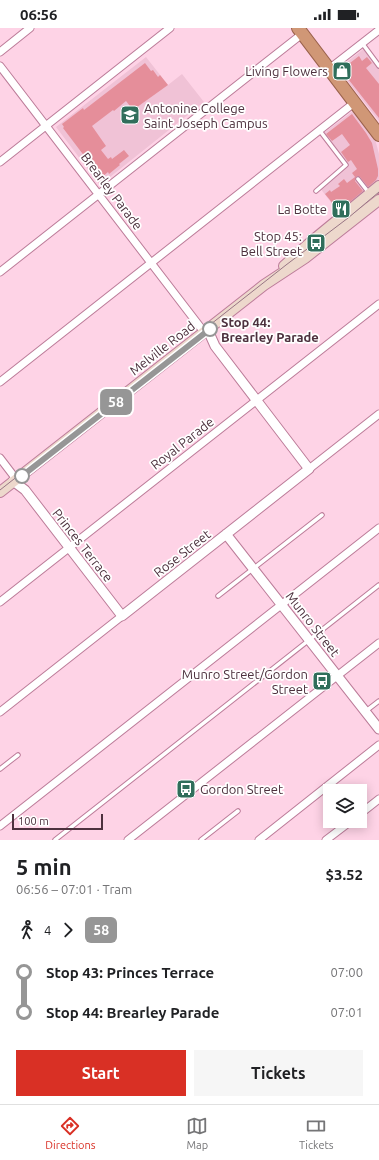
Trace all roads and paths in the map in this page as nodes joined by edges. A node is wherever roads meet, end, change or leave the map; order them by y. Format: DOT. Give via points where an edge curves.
graph roads {
  1 [pos="30,28"];
  2 [pos="170,28"];
  3 [pos="379,30"];
  4 [pos="300,31"];
  5 [pos="362,43"];
  6 [pos="0,52"];
  7 [pos="0,66"];
  8 [pos="379,66"];
  9 [pos="329,69"];
  10 [pos="354,103"];
  11 [pos="46,126"];
  12 [pos="320,131"];
  13 [pos="379,135"];
  14 [pos="0,162"];
  15 [pos="358,179"];
  16 [pos="379,186"];
  17 [pos="316,191"];
  18 [pos="370,194"];
  19 [pos="99,195"];
  20 [pos="377,204"];
  21 [pos="151,263"];
  22 [pos="0,272"];
  23 [pos="264,285"];
  24 [pos="379,304"];
  25 [pos="204,332"];
  26 [pos="0,382"];
  27 [pos="256,400"];
  28 [pos="379,414"];
  29 [pos="0,458"];
  30 [pos="309,469"];
  31 [pos="16,479"];
  32 [pos="0,492"];
  33 [pos="322,515"];
  34 [pos="379,528"];
  35 [pos="226,534"];
  36 [pos="69,548"];
  37 [pos="253,569"];
  38 [pos="379,586"];
  39 [pos="218,596"];
  40 [pos="0,602"];
  41 [pos="281,605"];
  42 [pos="122,616"];
  43 [pos="309,640"];
  44 [pos="379,643"];
  45 [pos="337,676"];
  46 [pos="379,701"];
  47 [pos="0,712"];
  48 [pos="365,712"];
  49 [pos="379,729"];
  50 [pos="379,746"];
  51 [pos="18,755"];
  52 [pos="0,769"];
  53 [pos="379,799"];
  54 [pos="367,808"];
  55 [pos="238,810"];
  56 [pos="0,826"];
  57 [pos="342,828"];
  58 [pos="55,840"];
  59 [pos="128,840"];
  60 [pos="201,840"];
  61 [pos="259,840"];
  62 [pos="326,840"];
  1 -- 6 [label="street"];
  2 -- 11 [label="street"];
  3 -- 5 [label="street"];
  4 -- 9 [label="highway"];
  4 -- 19 [label="street"];
  5 -- 8 [label="lane"];
  5 -- 9 [label="street"];
  7 -- 11 [label="street, Brearley Parade"];
  9 -- 10 [label="highway"];
  10 -- 12 [label="street"];
  10 -- 13 [label="highway"];
  11 -- 14 [label="street"];
  11 -- 19 [label="street, Brearley Parade"];
  12 -- 17 [label="lane" via="346,164"];
  12 -- 21 [label="street"];
  15 -- 18 [label="lane"];
  16 -- 18 [label="main road, Melville Road"];
  18 -- 23 [label="main road, Melville Road" via="312,240"];
  19 -- 21 [label="street, Brearley Parade"];
  19 -- 22 [label="street"];
  20 -- 23 [label="main road, Melville Road" via="311,254"];
  21 -- 25 [label="street, Brearley Parade"];
  21 -- 26 [label="street"];
  23 -- 25 [label="main road, Melville Road"];
  24 -- 27 [label="street, Royal Parade"];
  25 -- 27 [label="street, Brearley Parade" via="211,337"];
  25 -- 31 [label="main road, Melville Road"];
  27 -- 30 [label="street, Brearley Parade"];
  27 -- 36 [label="street, Royal Parade"];
  28 -- 30 [label="street, Rose Street"];
  29 -- 31 [label="street, Princes Terrace"];
  30 -- 35 [label="street, Rose Street"];
  31 -- 32 [label="main road, Melville Road"];
  31 -- 36 [label="street, Princes Terrace"];
  33 -- 37 [label="lane"];
  34 -- 41 [label="street"];
  35 -- 37 [label="street, Munro Street"];
  35 -- 42 [label="street, Rose Street"];
  36 -- 40 [label="street, Royal Parade"];
  36 -- 42 [label="street, Princes Terrace"];
  37 -- 39 [label="lane"];
  37 -- 41 [label="street, Munro Street"];
  38 -- 43 [label="lane"];
  41 -- 43 [label="street, Munro Street"];
  41 -- 56 [label="street"];
  42 -- 47 [label="street, Rose Street"];
  43 -- 45 [label="street, Munro Street"];
  43 -- 58 [label="lane"];
  44 -- 45 [label="street"];
  45 -- 48 [label="street, Munro Street"];
  45 -- 59 [label="street"];
  46 -- 48 [label="lane"];
  48 -- 49 [label="street, Munro Street"];
  50 -- 61 [label="street"];
  51 -- 52 [label="lane"];
  53 -- 54 [label="street"];
  55 -- 60 [label="lane"];
  57 -- 62 [label="street"];
}
